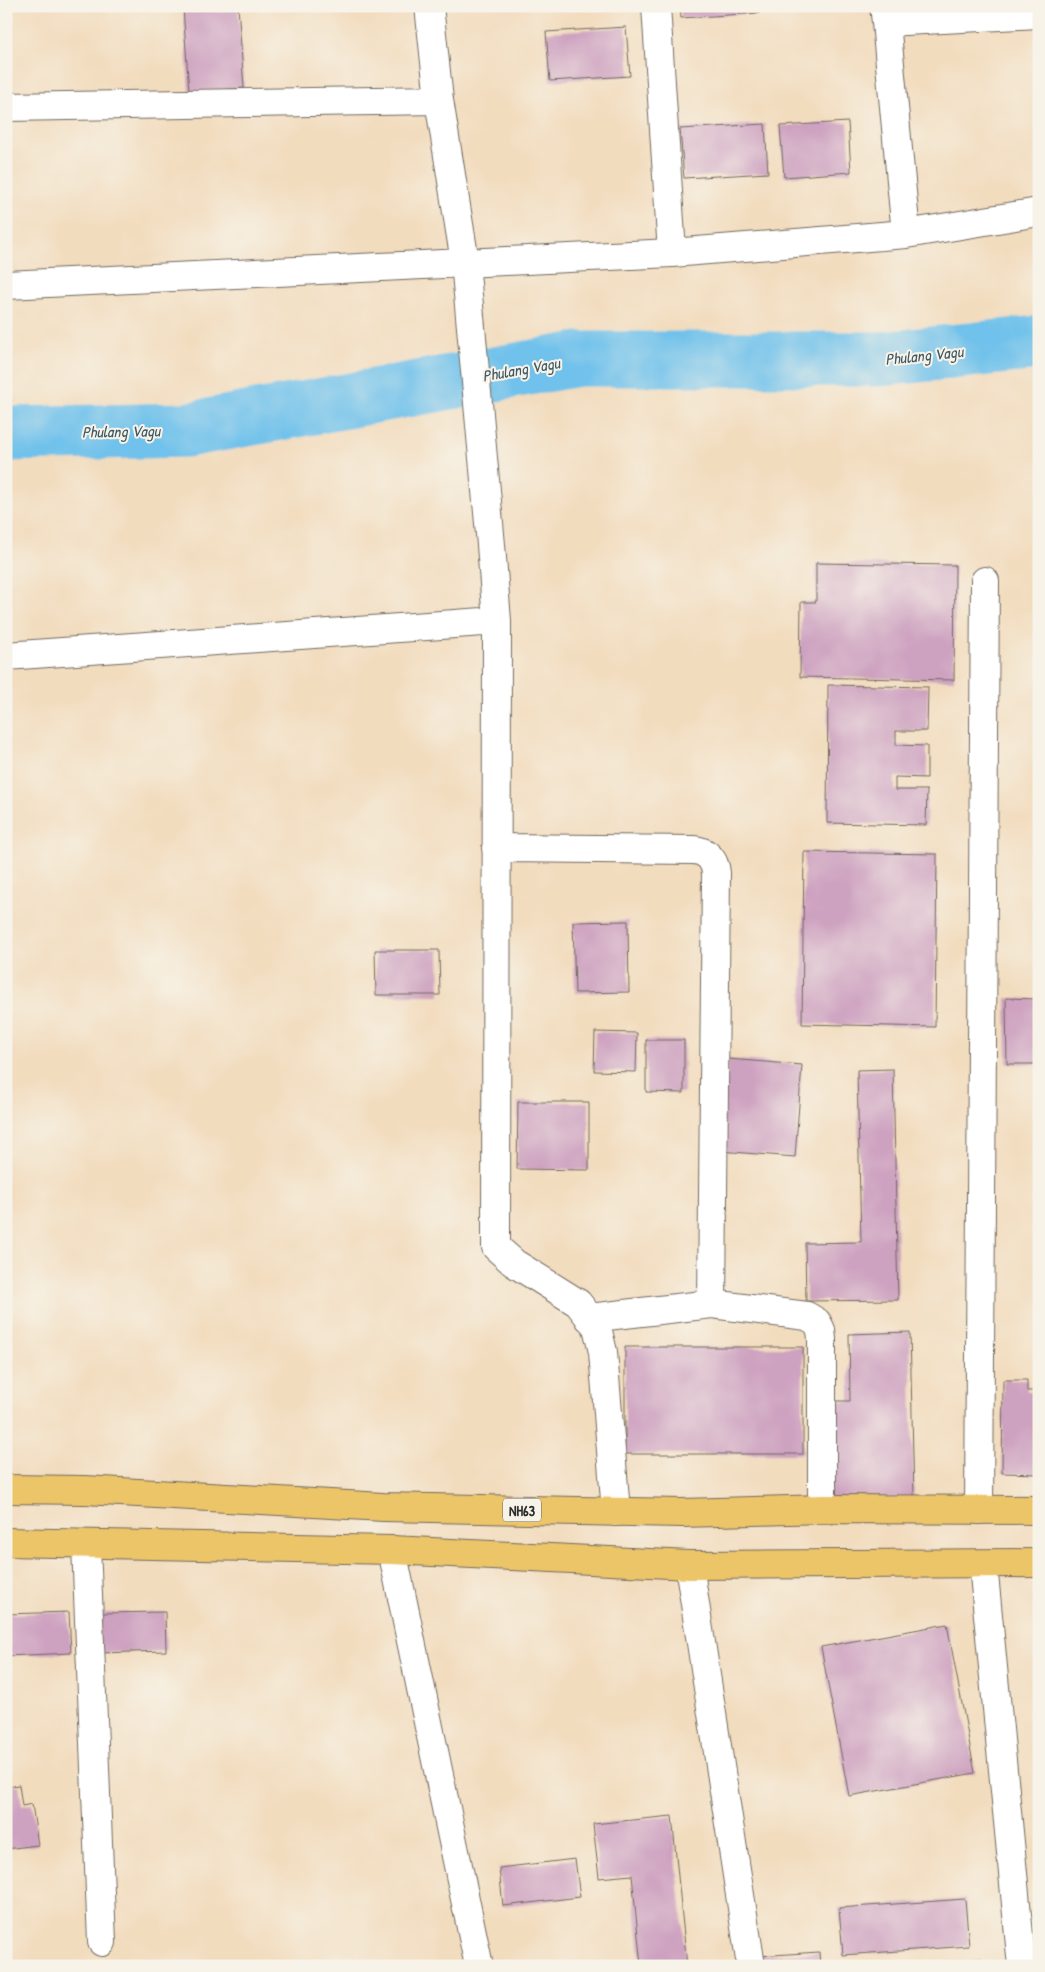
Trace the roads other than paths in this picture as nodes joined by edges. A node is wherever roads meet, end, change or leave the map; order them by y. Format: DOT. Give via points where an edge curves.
graph roads {
  1 [pos="429,6"];
  2 [pos="656,6"];
  3 [pos="885,14"];
  4 [pos="1039,14"];
  5 [pos="439,100"];
  6 [pos="6,107"];
  7 [pos="1039,212"];
  8 [pos="906,234"];
  9 [pos="672,253"];
  10 [pos="465,262"];
  11 [pos="6,285"];
  12 [pos="985,581"];
  13 [pos="497,621"];
  14 [pos="6,656"];
  15 [pos="496,848"];
  16 [pos="712,1304"];
  17 [pos="589,1318"];
  18 [pos="6,1489"];
  19 [pos="822,1509"];
  20 [pos="979,1510"];
  21 [pos="1039,1510"];
  22 [pos="616,1512"];
  23 [pos="6,1542"];
  24 [pos="86,1545"];
  25 [pos="392,1550"];
  26 [pos="1039,1563"];
  27 [pos="983,1564"];
  28 [pos="689,1565"];
  29 [pos="102,1942"];
  30 [pos="479,1966"];
  31 [pos="750,1966"];
  32 [pos="1022,1966"];
  1 -- 5 [label="street"];
  2 -- 9 [label="street"];
  3 -- 4 [label="street"];
  3 -- 8 [label="street"];
  5 -- 6 [label="street"];
  5 -- 10 [label="street"];
  7 -- 8 [label="street"];
  8 -- 9 [label="street"];
  9 -- 10 [label="street"];
  10 -- 11 [label="street"];
  10 -- 13 [label="street"];
  12 -- 20 [label="street"];
  13 -- 14 [label="street"];
  13 -- 15 [label="street"];
  15 -- 16 [label="street" via="694,850 706,853 712,859 716,873"];
  15 -- 17 [label="street" via="496,1247 514,1263 578,1303"];
  16 -- 17 [label="street"];
  16 -- 19 [label="street" via="799,1314 817,1322 822,1339"];
  17 -- 22 [label="street" via="597,1327 603,1352"];
  18 -- 22 [label="highway, NH63" via="85,1490 383,1507"];
  19 -- 20 [label="highway, NH63"];
  19 -- 22 [label="highway, NH63"];
  20 -- 21 [label="highway, NH63"];
  23 -- 24 [label="highway"];
  24 -- 25 [label="highway"];
  24 -- 29 [label="street"];
  25 -- 28 [label="highway"];
  25 -- 30 [label="street"];
  26 -- 27 [label="highway"];
  27 -- 28 [label="highway"];
  27 -- 32 [label="street"];
  28 -- 31 [label="street"];
}
